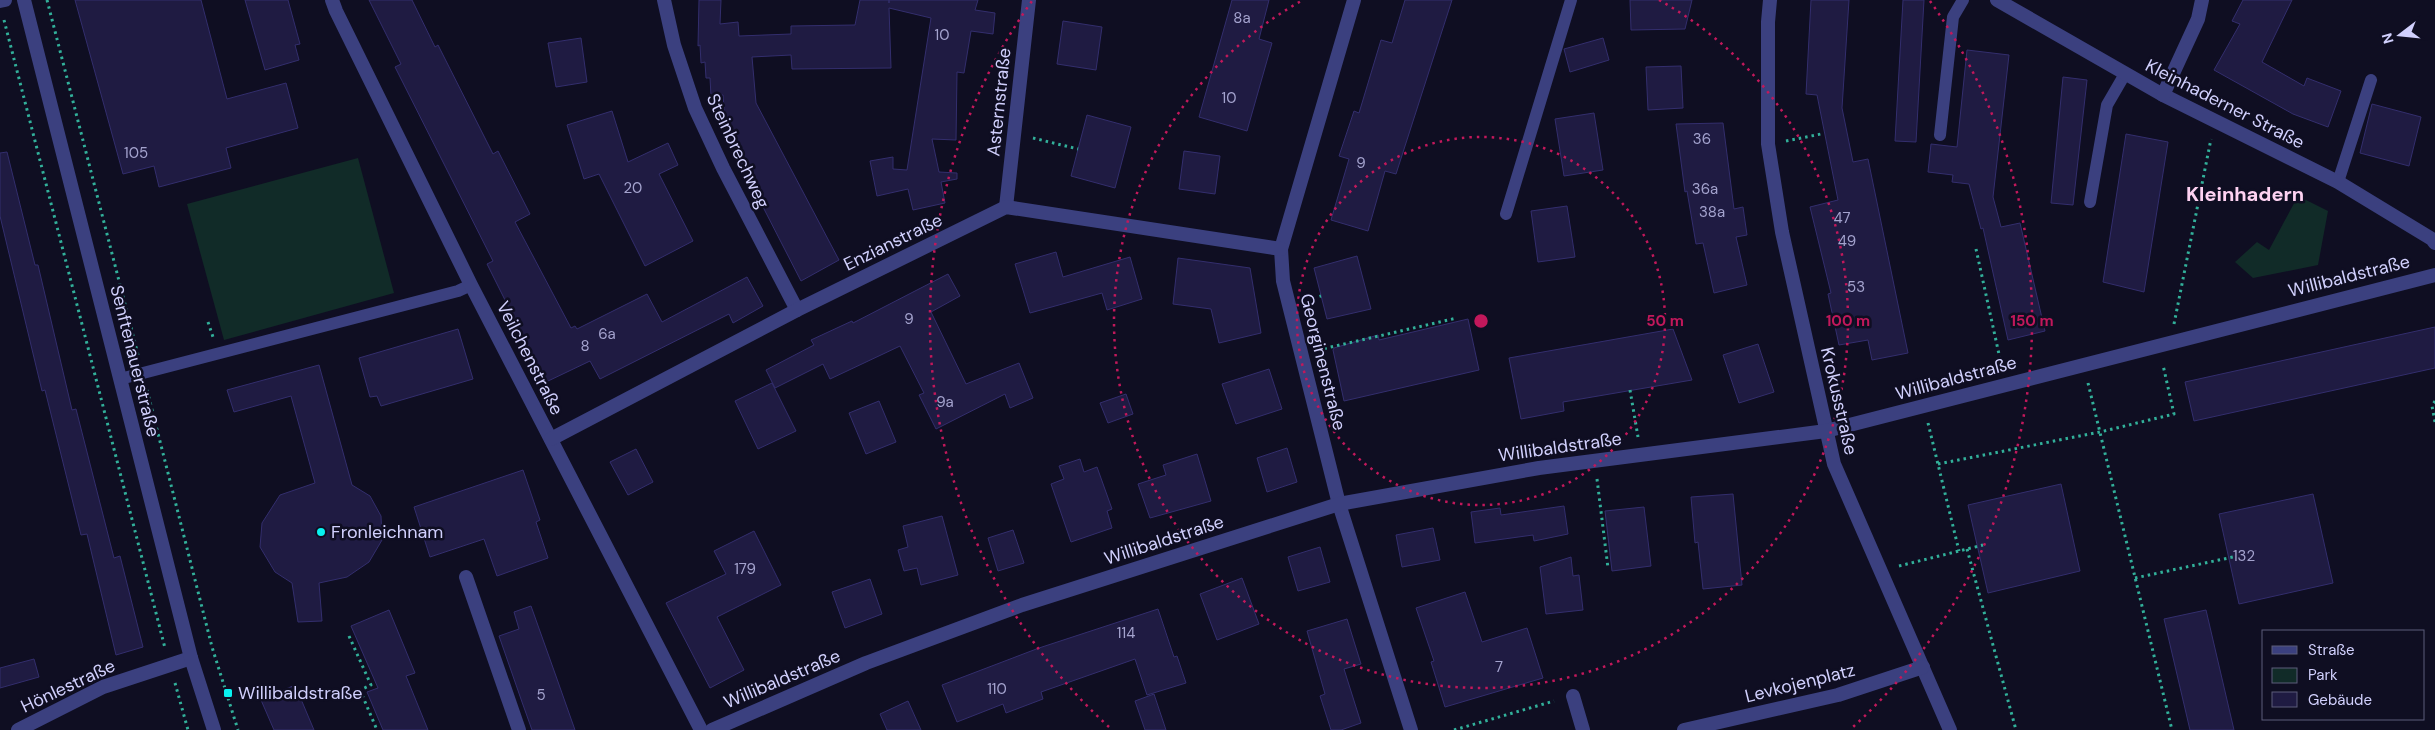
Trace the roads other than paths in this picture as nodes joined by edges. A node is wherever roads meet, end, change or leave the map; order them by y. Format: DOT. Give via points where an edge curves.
graph roads {
  1 [pos="24,0"];
  2 [pos="332,0"];
  3 [pos="664,0"];
  4 [pos="1029,0"];
  5 [pos="1354,0"];
  6 [pos="1571,0"];
  7 [pos="1770,0"];
  8 [pos="1962,0"];
  9 [pos="1997,0"];
  10 [pos="2202,0"];
  11 [pos="2125,74"];
  12 [pos="2371,80"];
  13 [pos="2163,95"];
  14 [pos="1940,135"];
  15 [pos="2338,182"];
  16 [pos="2090,202"];
  17 [pos="1006,207"];
  18 [pos="1506,214"];
  19 [pos="2435,243"];
  20 [pos="1281,249"];
  21 [pos="2435,275"];
  22 [pos="471,285"];
  23 [pos="797,310"];
  24 [pos="120,379"];
  25 [pos="1826,431"];
  26 [pos="550,438"];
  27 [pos="1339,504"];
  28 [pos="466,577"];
  29 [pos="191,658"];
  30 [pos="1923,667"];
  31 [pos="1573,696"];
  32 [pos="18,730"];
  33 [pos="214,730"];
  34 [pos="519,730"];
  35 [pos="701,730"];
  36 [pos="712,730"];
  37 [pos="1411,730"];
  38 [pos="1583,730"];
  39 [pos="1684,730"];
  40 [pos="1950,730"];
  1 -- 24 [label="street, Senftenauerstraße"];
  2 -- 22 [label="street, Veilchenstraße"];
  3 -- 23 [label="street, Steinbrechweg" via="674,45 695,108"];
  4 -- 17 [label="street, Asternstraße"];
  5 -- 20 [label="street, Georginenstraße"];
  6 -- 18 [label="lane"];
  7 -- 25 [label="street, Krokusstraße" via="1768,144 1782,232"];
  8 -- 14 [label="lane" via="1953,17"];
  9 -- 11 [label="street, Kleinhaderner Straße"];
  10 -- 13 [label="street" via="2198,19"];
  11 -- 13 [label="street, Kleinhaderner Straße"];
  11 -- 16 [label="lane" via="2106,105"];
  12 -- 15 [label="lane"];
  13 -- 15 [label="street, Kleinhaderner Straße"];
  15 -- 19 [label="street, Kleinhaderner Straße" via="2432,238"];
  17 -- 20 [label="street"];
  17 -- 23 [label="street, Enzianstraße"];
  20 -- 27 [label="street, Georginenstraße" via="1283,281"];
  21 -- 25 [label="street, Willibaldstraße"];
  22 -- 24 [label="lane"];
  22 -- 26 [label="street, Veilchenstraße"];
  23 -- 26 [label="street, Enzianstraße"];
  24 -- 29 [label="street, Senftenauerstraße"];
  25 -- 27 [label="street, Willibaldstraße" via="1539,468"];
  25 -- 30 [label="street, Krokusstraße" via="1834,464"];
  26 -- 35 [label="street, Veilchenstraße"];
  27 -- 36 [label="street, Willibaldstraße" via="1022,605 866,664"];
  27 -- 37 [label="street, Georginenstraße"];
  28 -- 34 [label="street"];
  29 -- 32 [label="street, Hönlestraße" via="103,687"];
  29 -- 33 [label="street, Senftenauerstraße"];
  30 -- 39 [label="street, Levkojenplatz" via="1838,695"];
  30 -- 40 [label="street, Krokusstraße"];
  31 -- 38 [label="street"];
}
